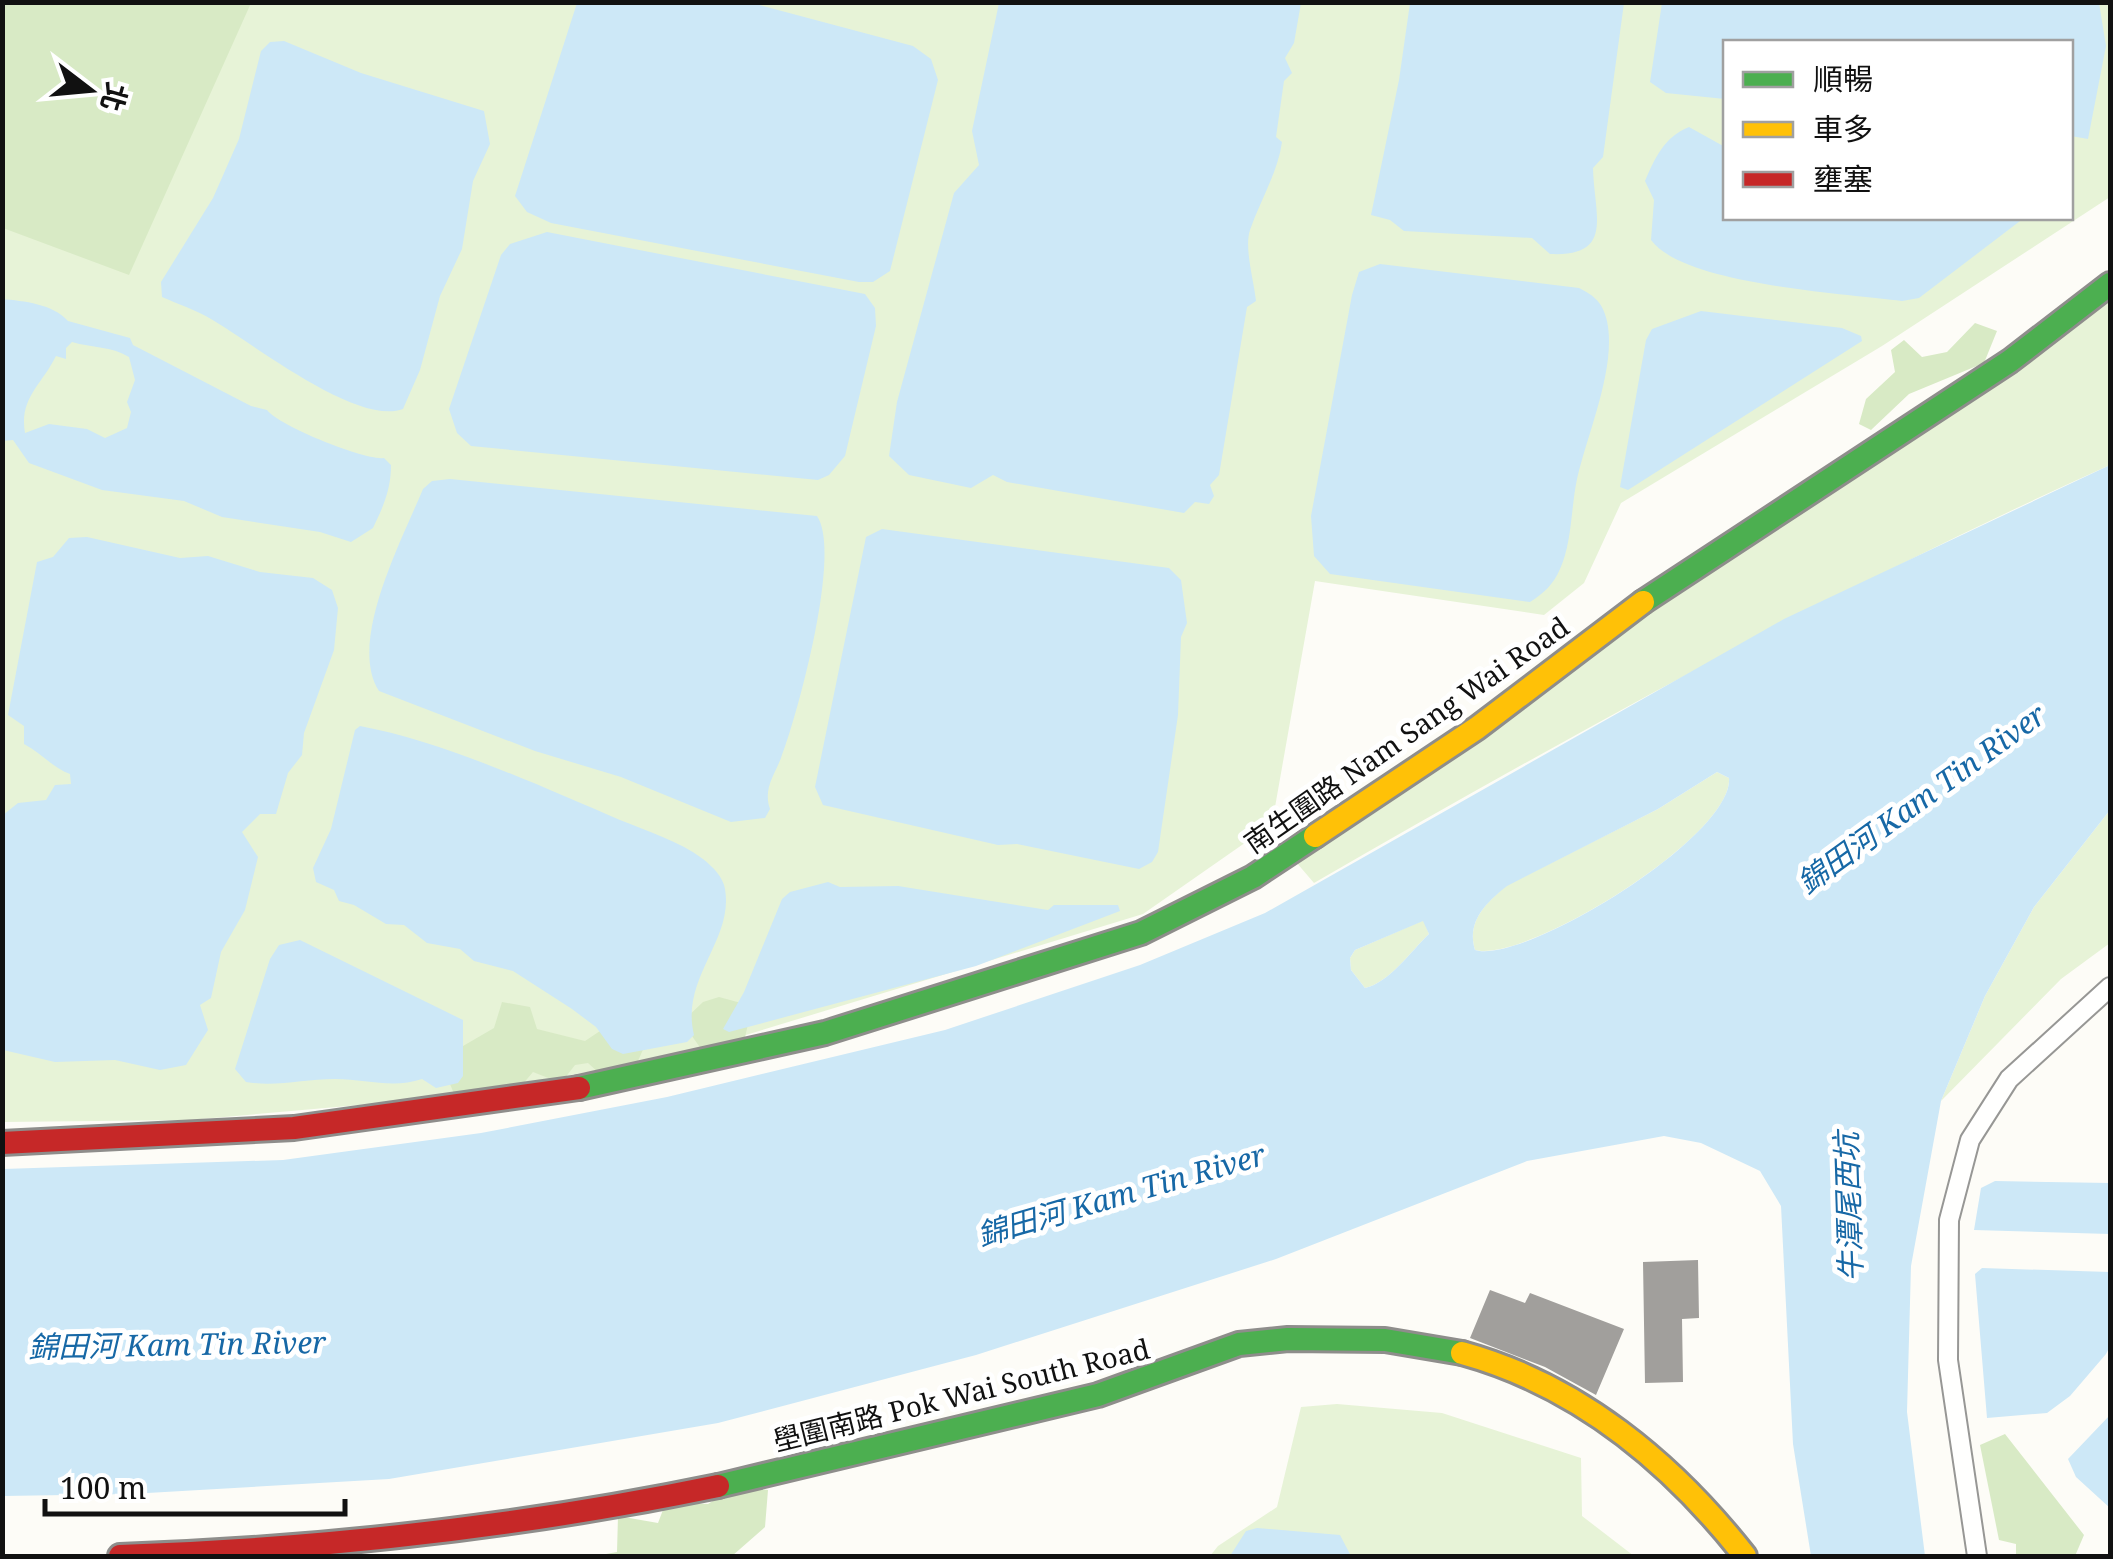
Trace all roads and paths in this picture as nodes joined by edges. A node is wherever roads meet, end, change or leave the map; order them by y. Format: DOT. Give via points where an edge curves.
graph roads {
  1 [pos="2110,284"];
  2 [pos="2110,988"];
  3 [pos="2,1143"];
  4 [pos="384,1548"];
  5 [pos="120,1556"];
  6 [pos="1746,1556"];
  7 [pos="1977,1556"];
  1 -- 3 [label="street, 南生圍路 Nam Sang Wai Road" via="2010,361 1644,602 1435,756 1253,877 1141,933 825,1032 562,1092 294,1128"];
  2 -- 7 [label="street" via="2009,1079 1970,1140 1949,1220 1948,1360"];
  4 -- 5 [label="street, 壆圍南路 Pok Wai South Road"];
  4 -- 6 [label="street, 壆圍南路 Pok Wai South Road" via="836,1460 1122,1388 1250,1341 1306,1338 1389,1340 1462,1354 1582,1404 1656,1457"];
}
